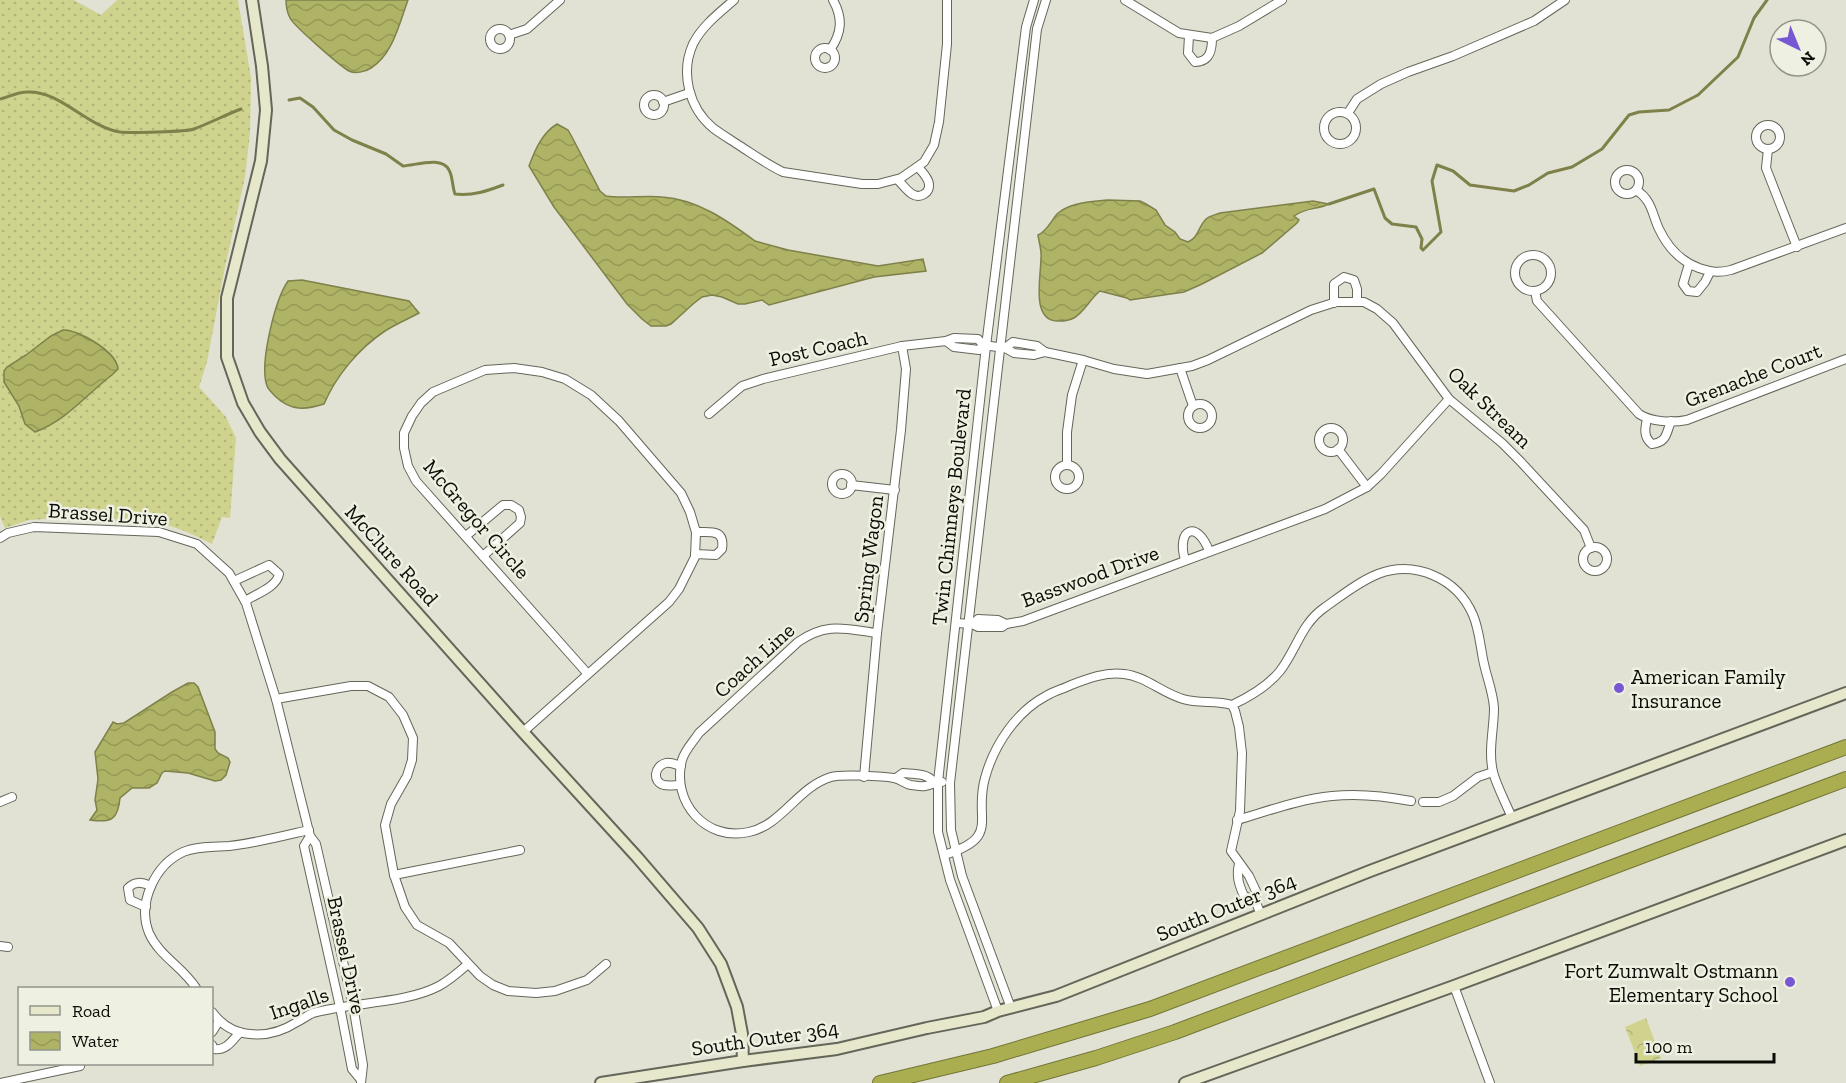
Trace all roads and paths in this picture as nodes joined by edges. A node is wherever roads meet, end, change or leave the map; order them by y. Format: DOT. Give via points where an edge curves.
graph roads {
  1 [pos="252,0"];
  2 [pos="560,0"];
  3 [pos="734,0"];
  4 [pos="833,0"];
  5 [pos="947,0"];
  6 [pos="1034,0"];
  7 [pos="1046,0"];
  8 [pos="1125,0"];
  9 [pos="1565,0"];
  10 [pos="1278,1"];
  11 [pos="509,35"];
  12 [pos="1190,36"];
  13 [pos="1212,38"];
  14 [pos="830,50"];
  15 [pos="689,93"];
  16 [pos="663,102"];
  17 [pos="1348,113"];
  18 [pos="1768,149"];
  19 [pos="918,167"];
  20 [pos="898,180"];
  21 [pos="1636,190"];
  22 [pos="1846,228"];
  23 [pos="1797,247"];
  24 [pos="1689,264"];
  25 [pos="1710,272"];
  26 [pos="1535,291"];
  27 [pos="1357,301"];
  28 [pos="1334,303"];
  29 [pos="985,345"];
  30 [pos="902,346"];
  31 [pos="1002,348"];
  32 [pos="1083,360"];
  33 [pos="1846,360"];
  34 [pos="1180,368"];
  35 [pos="1449,399"];
  36 [pos="1193,406"];
  37 [pos="709,414"];
  38 [pos="1647,418"];
  39 [pos="1671,421"];
  40 [pos="1338,449"];
  41 [pos="1067,465"];
  42 [pos="851,485"];
  43 [pos="1367,487"];
  44 [pos="895,490"];
  45 [pos="696,532"];
  46 [pos="466,536"];
  47 [pos="0,538"];
  48 [pos="1591,548"];
  49 [pos="1209,551"];
  50 [pos="695,555"];
  51 [pos="483,556"];
  52 [pos="1185,560"];
  53 [pos="234,581"];
  54 [pos="245,601"];
  55 [pos="956,623"];
  56 [pos="971,624"];
  57 [pos="877,633"];
  58 [pos="587,673"];
  59 [pos="1846,693"];
  60 [pos="276,699"];
  61 [pos="1232,705"];
  62 [pos="523,732"];
  63 [pos="1846,747"];
  64 [pos="681,766"];
  65 [pos="1493,772"];
  66 [pos="864,777"];
  67 [pos="1846,779"];
  68 [pos="936,782"];
  69 [pos="950,783"];
  70 [pos="680,785"];
  71 [pos="12,797"];
  72 [pos="1411,801"];
  73 [pos="0,802"];
  74 [pos="1423,802"];
  75 [pos="1512,818"];
  76 [pos="1237,820"];
  77 [pos="310,833"];
  78 [pos="1846,840"];
  79 [pos="520,850"];
  80 [pos="956,851"];
  81 [pos="944,855"];
  82 [pos="1239,864"];
  83 [pos="394,875"];
  84 [pos="151,886"];
  85 [pos="1255,900"];
  86 [pos="146,908"];
  87 [pos="1261,915"];
  88 [pos="468,964"];
  89 [pos="606,964"];
  90 [pos="1454,986"];
  91 [pos="195,987"];
  92 [pos="353,1005"];
  93 [pos="340,1008"];
  94 [pos="1011,1008"];
  95 [pos="998,1011"];
  96 [pos="213,1013"];
  97 [pos="219,1022"];
  98 [pos="213,1031"];
  99 [pos="240,1032"];
  100 [pos="213,1047"];
  101 [pos="743,1061"];
  102 [pos="80,1066"];
  103 [pos="361,1082"];
  104 [pos="0,1083"];
  105 [pos="601,1083"];
  106 [pos="880,1083"];
  107 [pos="1007,1083"];
  108 [pos="1185,1083"];
  109 [pos="1490,1083"];
  1 -- 62 [label="street, McClure Road" via="266,110 261,161 227,311 227,357 243,403 280,459"];
  2 -- 11 [label="street" via="527,29"];
  3 -- 15 [label="street" via="694,43 687,61"];
  4 -- 14 [label="street" via="841,27"];
  5 -- 19 [label="street" via="939,122 934,145"];
  6 -- 29 [label="street, Twin Chimneys Boulevard" via="1026,27"];
  7 -- 31 [label="street, Twin Chimneys Boulevard" via="1037,29"];
  8 -- 12 [label="street"];
  9 -- 17 [label="street" via="1534,21 1381,84 1357,99"];
  10 -- 13 [label="street"];
  12 -- 13 [label="street"];
  12 -- 13 [label="street" via="1188,53 1195,62 1208,57"];
  15 -- 16 [label="street"];
  15 -- 20 [label="street" via="713,127 783,172 862,183"];
  17 -- 17 [label="street" via="1338,111 1325,121 1326,136 1334,143 1345,144 1354,137 1357,126"];
  18 -- 23 [label="street" via="1766,168"];
  19 -- 20 [label="street"];
  19 -- 20 [label="street" via="929,188 921,196 910,193"];
  21 -- 24 [label="street" via="1644,195 1660,231"];
  22 -- 23 [label="street"];
  23 -- 25 [label="street" via="1731,270"];
  24 -- 25 [label="street"];
  24 -- 25 [label="street" via="1683,284 1688,291 1700,290"];
  26 -- 26 [label="street" via="1546,286 1551,270 1546,259 1534,254 1522,257 1514,273 1523,288"];
  26 -- 38 [label="street" via="1537,302 1639,414"];
  27 -- 28 [label="street"];
  27 -- 28 [label="street" via="1354,280 1344,277 1334,284"];
  27 -- 35 [label="street, Oak Stream" via="1377,309 1393,322"];
  28 -- 34 [label="street" via="1311,310 1208,360"];
  29 -- 30 [label="street, Post Coach" via="979,350 954,347 946,341"];
  29 -- 31 [label="street"];
  29 -- 55 [label="street, Twin Chimneys Boulevard"];
  30 -- 37 [label="street, Post Coach" via="742,386"];
  30 -- 44 [label="street, Spring Wagon" via="906,369"];
  31 -- 32 [label="street" via="1013,342"];
  31 -- 56 [label="street, Twin Chimneys Boulevard"];
  32 -- 34 [label="street" via="1147,374"];
  32 -- 41 [label="street" via="1072,394"];
  33 -- 39 [label="street, Grenache Court" via="1687,420"];
  34 -- 36 [label="street"];
  35 -- 43 [label="street, Basswood Drive"];
  35 -- 48 [label="street, Oak Stream" via="1520,461 1584,530"];
  38 -- 39 [label="street, Grenache Court"];
  38 -- 39 [label="street, Grenache Court" via="1646,437 1652,444 1665,440"];
  40 -- 43 [label="street"];
  42 -- 44 [label="street"];
  43 -- 49 [label="street, Basswood Drive" via="1325,509"];
  44 -- 57 [label="street, Spring Wagon"];
  45 -- 46 [label="street, McGregor Circle" via="681,493 619,421 591,395 565,379 514,368 485,370 433,392 416,410 404,433 408,466 416,481"];
  45 -- 50 [label="street, McGregor Circle"];
  45 -- 50 [label="street" via="716,532 723,540 716,555"];
  46 -- 51 [label="street, McGregor Circle"];
  46 -- 51 [label="street" via="503,505 519,510 520,523"];
  47 -- 53 [label="street, Brassel Drive" via="34,527 159,532 197,544"];
  49 -- 52 [label="street, Basswood Drive"];
  49 -- 52 [label="street, Basswood Drive" via="1200,534 1188,533 1182,543"];
  50 -- 58 [label="street, McGregor Circle" via="669,602"];
  51 -- 58 [label="street, McGregor Circle"];
  52 -- 56 [label="street, Basswood Drive" via="1023,621 1002,627"];
  53 -- 54 [label="street, Brassel Drive"];
  53 -- 54 [label="street" via="269,565 279,573 275,584"];
  54 -- 60 [label="street, Brassel Drive"];
  55 -- 56 [label="street, Basswood Drive"];
  55 -- 68 [label="street, Twin Chimneys Boulevard"];
  56 -- 69 [label="street, Twin Chimneys Boulevard"];
  57 -- 64 [label="street, Coach Line" via="830,628 809,634 699,734"];
  57 -- 66 [label="street, Spring Wagon"];
  58 -- 62 [label="street, McGregor Circle"];
  59 -- 75 [label="street, South Outer 364"];
  60 -- 77 [label="street, Brassel Drive"];
  60 -- 83 [label="street" via="368,686 389,697 403,715 413,738 412,760 385,825"];
  61 -- 65 [label="street" via="1279,672 1306,624 1350,589 1378,574 1398,569 1424,572 1453,586 1472,614 1478,631 1493,701"];
  61 -- 76 [label="street" via="1242,753"];
  61 -- 80 [label="street" via="1180,698 1127,674 1101,674 1046,695 1024,710 994,753 984,779 983,826 970,844"];
  62 -- 101 [label="street, McClure Road" via="698,928 721,964 737,1007"];
  63 -- 106 [label="highway" via="1150,1009 1004,1053"];
  64 -- 70 [label="street, Coach Line"];
  64 -- 70 [label="street" via="665,763 656,773 661,783"];
  65 -- 74 [label="street" via="1478,777 1453,796"];
  65 -- 75 [label="street"];
  66 -- 68 [label="street, Coach Line" via="896,778 903,773 924,775"];
  66 -- 70 [label="street, Coach Line" via="832,776 811,785 769,824 746,833 724,833 702,822 688,809"];
  67 -- 107 [label="highway" via="1194,1025"];
  68 -- 69 [label="street"];
  68 -- 81 [label="street, Twin Chimneys Boulevard" via="938,832"];
  69 -- 80 [label="street, Twin Chimneys Boulevard" via="951,830"];
  71 -- 73 [label="street"];
  72 -- 76 [label="street" via="1382,795 1332,796"];
  75 -- 87 [label="street, South Outer 364"];
  76 -- 82 [label="street" via="1231,851"];
  77 -- 84 [label="street" via="184,851 166,863"];
  77 -- 92 [label="street, Brassel Drive" via="316,844"];
  77 -- 93 [label="street, Brassel Drive" via="304,846"];
  78 -- 90 [label="street"];
  79 -- 83 [label="street"];
  80 -- 81 [label="street"];
  80 -- 94 [label="street, Twin Chimneys Boulevard"];
  81 -- 95 [label="street, Twin Chimneys Boulevard"];
  82 -- 85 [label="street" via="1256,891"];
  82 -- 85 [label="street" via="1237,873 1244,896"];
  83 -- 88 [label="street" via="405,907 417,925 449,943"];
  84 -- 86 [label="street"];
  84 -- 86 [label="street" via="142,882 128,888 130,900"];
  85 -- 87 [label="street"];
  86 -- 91 [label="street" via="149,932 161,951"];
  87 -- 94 [label="street, South Outer 364" via="1056,996"];
  88 -- 89 [label="street" via="493,985 508,991 536,993 587,980"];
  88 -- 92 [label="street, Ingalls" via="436,988"];
  90 -- 108 [label="street"];
  90 -- 109 [label="street"];
  92 -- 93 [label="street, Ingalls"];
  92 -- 103 [label="street, Brassel Drive" via="363,1065"];
  93 -- 99 [label="street, Ingalls" via="312,1013 271,1034"];
  93 -- 103 [label="street, Brassel Drive" via="352,1069"];
  94 -- 95 [label="street, South Outer 364"];
  95 -- 101 [label="street, South Outer 364" via="837,1049"];
  96 -- 97 [label="street, Ingalls"];
  97 -- 98 [label="street"];
  97 -- 99 [label="street, Ingalls"];
  99 -- 100 [label="street" via="225,1048"];
  101 -- 105 [label="street, South Outer 364"];
  102 -- 104 [label="street"];
}
